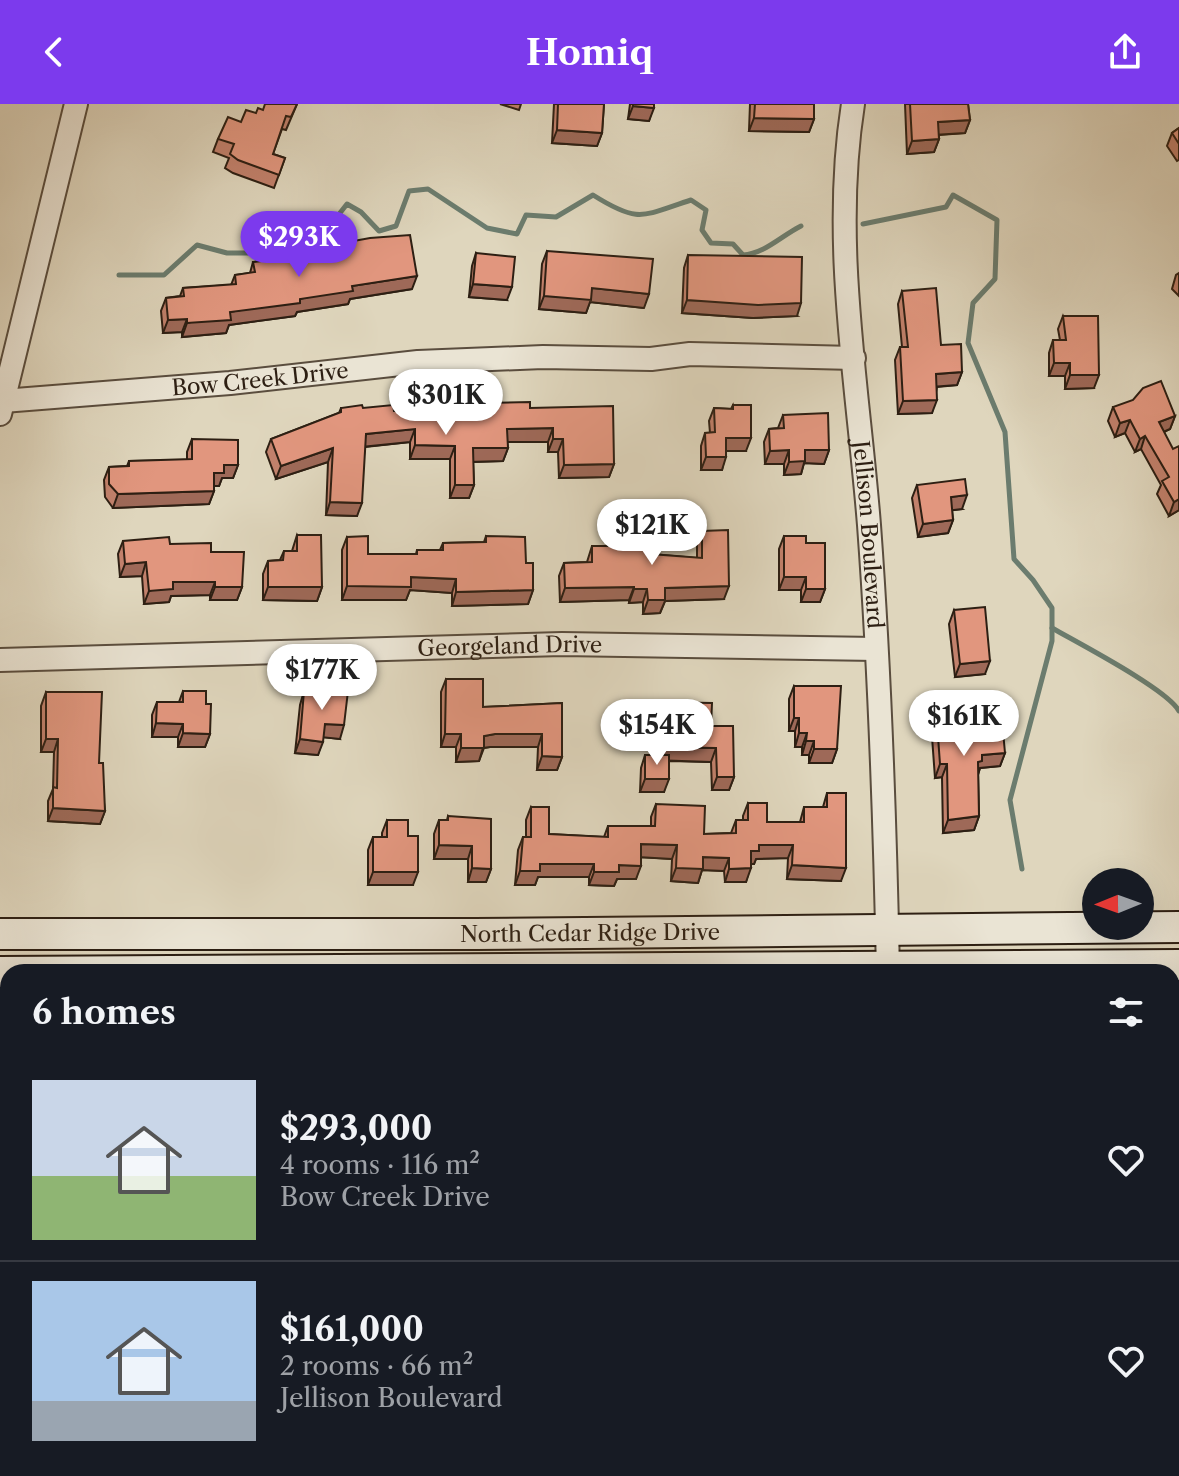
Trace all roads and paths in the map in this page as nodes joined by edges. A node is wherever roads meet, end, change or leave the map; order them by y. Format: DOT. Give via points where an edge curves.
graph roads {
  1 [pos="76,104"];
  2 [pos="853,104"];
  3 [pos="854,358"];
  4 [pos="1,408"];
  5 [pos="876,649"];
  6 [pos="0,660"];
  7 [pos="1179,927"];
  8 [pos="889,928"];
  9 [pos="0,934"];
  10 [pos="475,934"];
  11 [pos="475,964"];
  12 [pos="888,964"];
  1 -- 4 [label="street"];
  2 -- 3 [label="street, Jellison Boulevard" via="843,163"];
  3 -- 4 [label="street, Bow Creek Drive" via="690,354 418,362"];
  3 -- 5 [label="street, Jellison Boulevard"];
  5 -- 6 [label="street, Georgeland Drive" via="562,644"];
  5 -- 8 [label="street, Jellison Boulevard"];
  7 -- 8 [label="main road, North Cedar Ridge Drive"];
  8 -- 10 [label="main road, North Cedar Ridge Drive"];
  8 -- 12 [label="street, Jellison Boulevard"];
  9 -- 10 [label="main road, North Cedar Ridge Drive"];
  10 -- 11 [label="street"];
}
